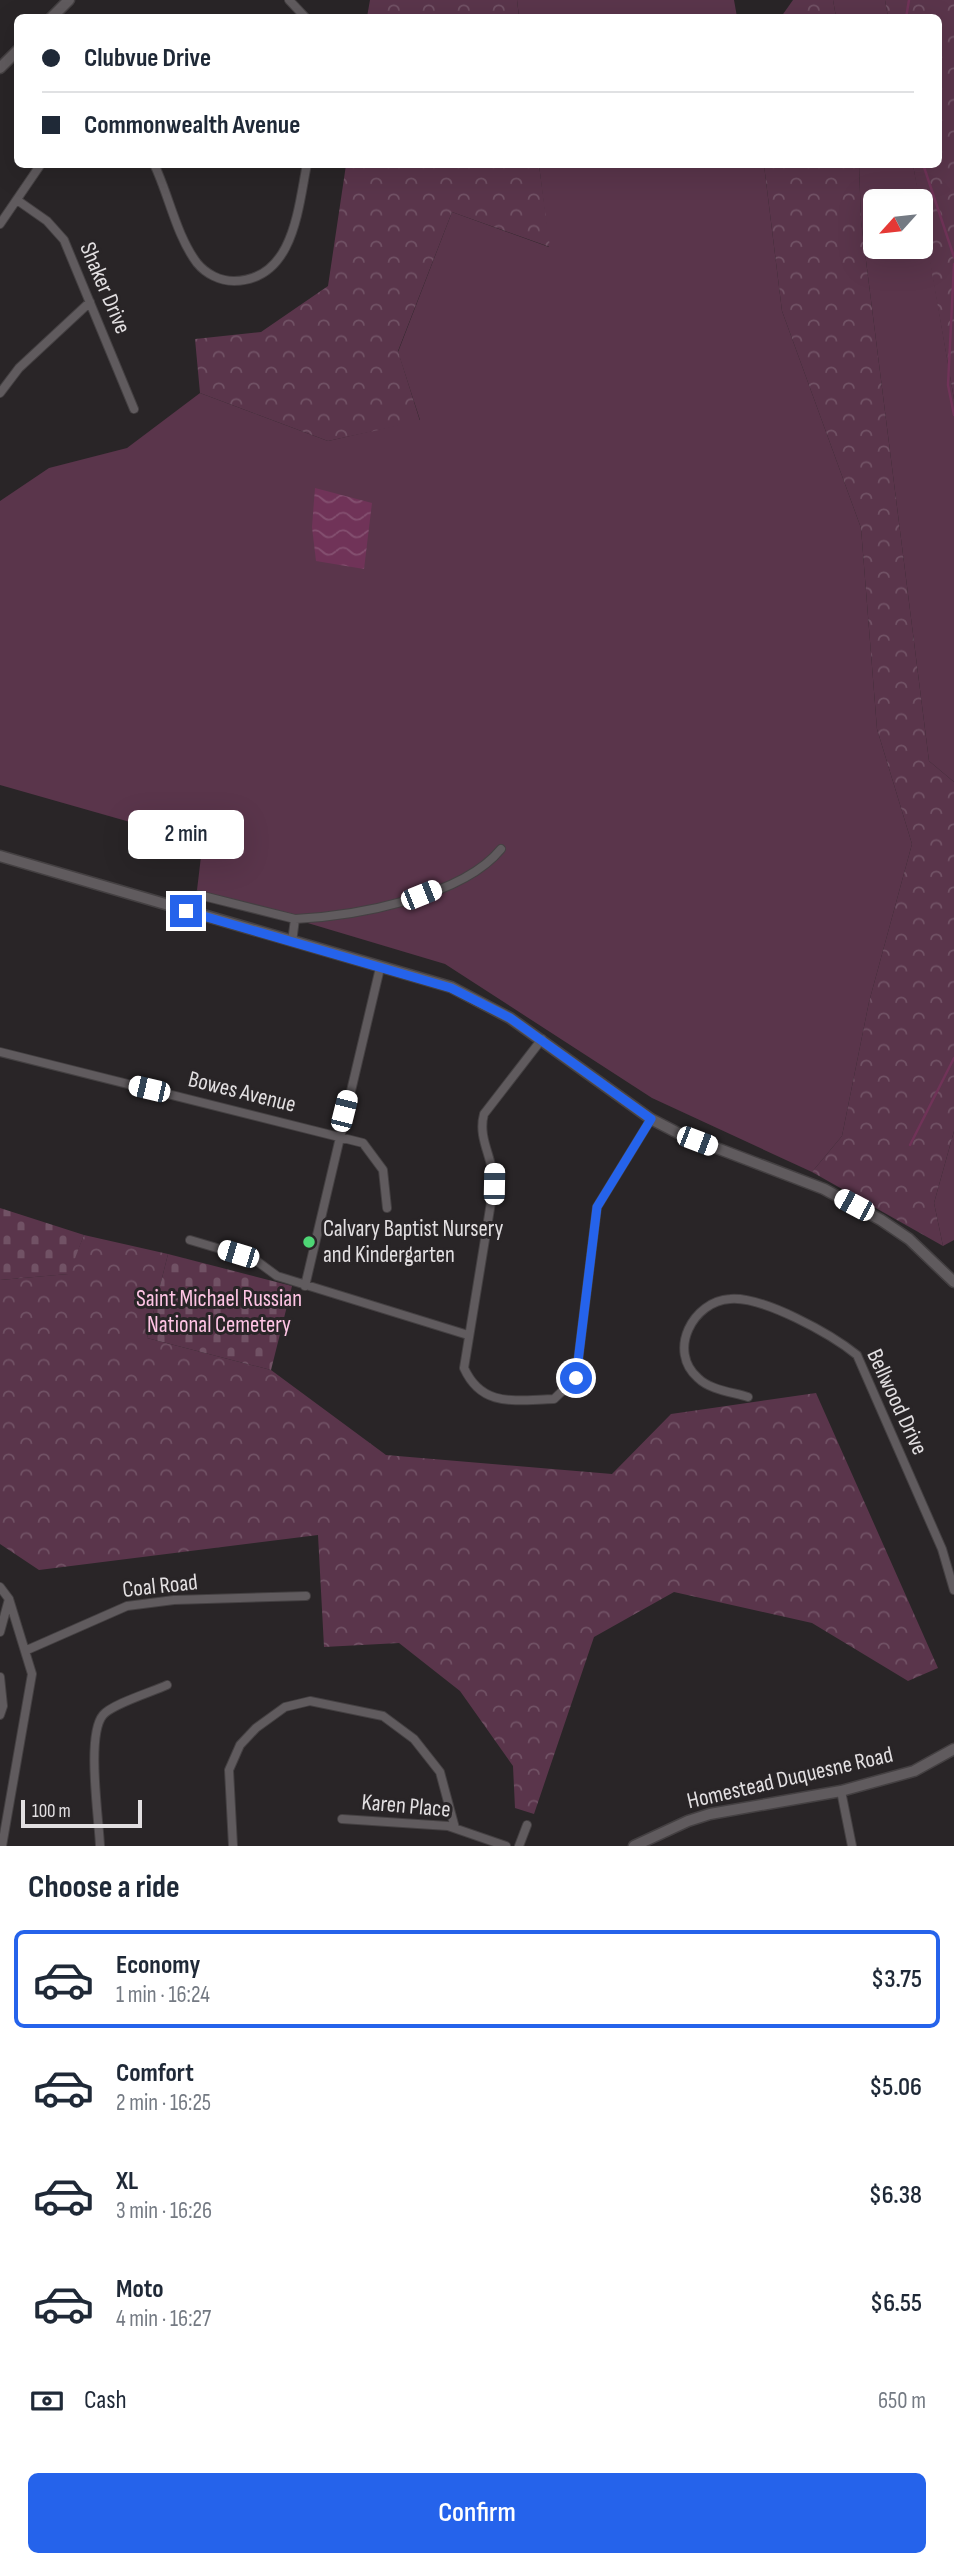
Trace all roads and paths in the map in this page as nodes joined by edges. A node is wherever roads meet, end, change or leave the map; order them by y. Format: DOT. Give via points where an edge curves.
graph roads {
  1 [pos="69,0"];
  2 [pos="289,0"];
  3 [pos="55,14"];
  4 [pos="302,14"];
  5 [pos="14,55"];
  6 [pos="0,68"];
  7 [pos="38,168"];
  8 [pos="156,168"];
  9 [pos="306,168"];
  10 [pos="17,200"];
  11 [pos="0,224"];
  12 [pos="90,302"];
  13 [pos="0,393"];
  14 [pos="134,409"];
  15 [pos="501,849"];
  16 [pos="0,856"];
  17 [pos="199,895"];
  18 [pos="295,919"];
  19 [pos="292,942"];
  20 [pos="380,968"];
  21 [pos="542,1039"];
  22 [pos="0,1052"];
  23 [pos="651,1119"];
  24 [pos="338,1135"];
  25 [pos="387,1208"];
  26 [pos="190,1240"];
  27 [pos="954,1282"];
  28 [pos="304,1286"];
  29 [pos="468,1335"];
  30 [pos="748,1397"];
  31 [pos="0,1587"];
  32 [pos="954,1590"];
  33 [pos="306,1596"];
  34 [pos="9,1599"];
  35 [pos="0,1632"];
  36 [pos="27,1650"];
  37 [pos="0,1677"];
  38 [pos="167,1685"];
  39 [pos="0,1715"];
  40 [pos="954,1749"];
  41 [pos="841,1791"];
  42 [pos="342,1819"];
  43 [pos="527,1825"];
  44 [pos="455,1828"];
  45 [pos="2,1846"];
  46 [pos="100,1846"];
  47 [pos="233,1846"];
  48 [pos="506,1846"];
  49 [pos="519,1846"];
  50 [pos="634,1846"];
  51 [pos="852,1846"];
  1 -- 3 [label="street"];
  2 -- 4 [label="street"];
  5 -- 6 [label="street"];
  7 -- 10 [label="street"];
  8 -- 9 [label="street" via="197,263 217,278 234,281 265,270 285,252"];
  10 -- 11 [label="street"];
  10 -- 12 [label="street, Shaker Drive" via="60,234"];
  12 -- 13 [label="street" via="19,368"];
  12 -- 14 [label="street, Shaker Drive"];
  15 -- 18 [label="street" via="490,862 421,895 347,916"];
  16 -- 19 [label="street"];
  17 -- 18 [label="street"];
  18 -- 19 [label="street"];
  19 -- 20 [label="street"];
  20 -- 21 [label="street" via="451,988"];
  20 -- 24 [label="street"];
  21 -- 23 [label="street"];
  21 -- 29 [label="street" via="484,1114 482,1139 494,1169 494,1184"];
  22 -- 24 [label="street, Bowes Avenue"];
  23 -- 27 [label="street" via="844,1199 909,1239"];
  23 -- 29 [label="street" via="597,1207 576,1378 554,1399 481,1394 464,1368"];
  24 -- 25 [label="street, Bowes Avenue" via="363,1143 376,1156 383,1170"];
  24 -- 28 [label="street"];
  26 -- 28 [label="street" via="254,1259 277,1276"];
  28 -- 29 [label="street"];
  30 -- 32 [label="street, Bellwood Drive" via="708,1385 697,1378 685,1359 691,1323 719,1300 742,1298 776,1311 839,1340 857,1354 942,1549"];
  31 -- 34 [label="street"];
  33 -- 36 [label="street, Coal Road" via="127,1606"];
  34 -- 35 [label="street"];
  34 -- 36 [label="street"];
  36 -- 45 [label="street" via="32,1674"];
  37 -- 39 [label="street"];
  38 -- 46 [label="street" via="104,1713 98,1723"];
  40 -- 41 [label="street, Homestead Duquesne Road" via="914,1771"];
  41 -- 50 [label="street, Homestead Duquesne Road" via="710,1814"];
  41 -- 51 [label="street"];
  42 -- 44 [label="street, Karen Place"];
  43 -- 49 [label="street"];
  44 -- 47 [label="street" via="440,1772 414,1739 383,1716 310,1701 285,1707 240,1745 229,1770"];
  44 -- 48 [label="street, Karen Place"];
}
